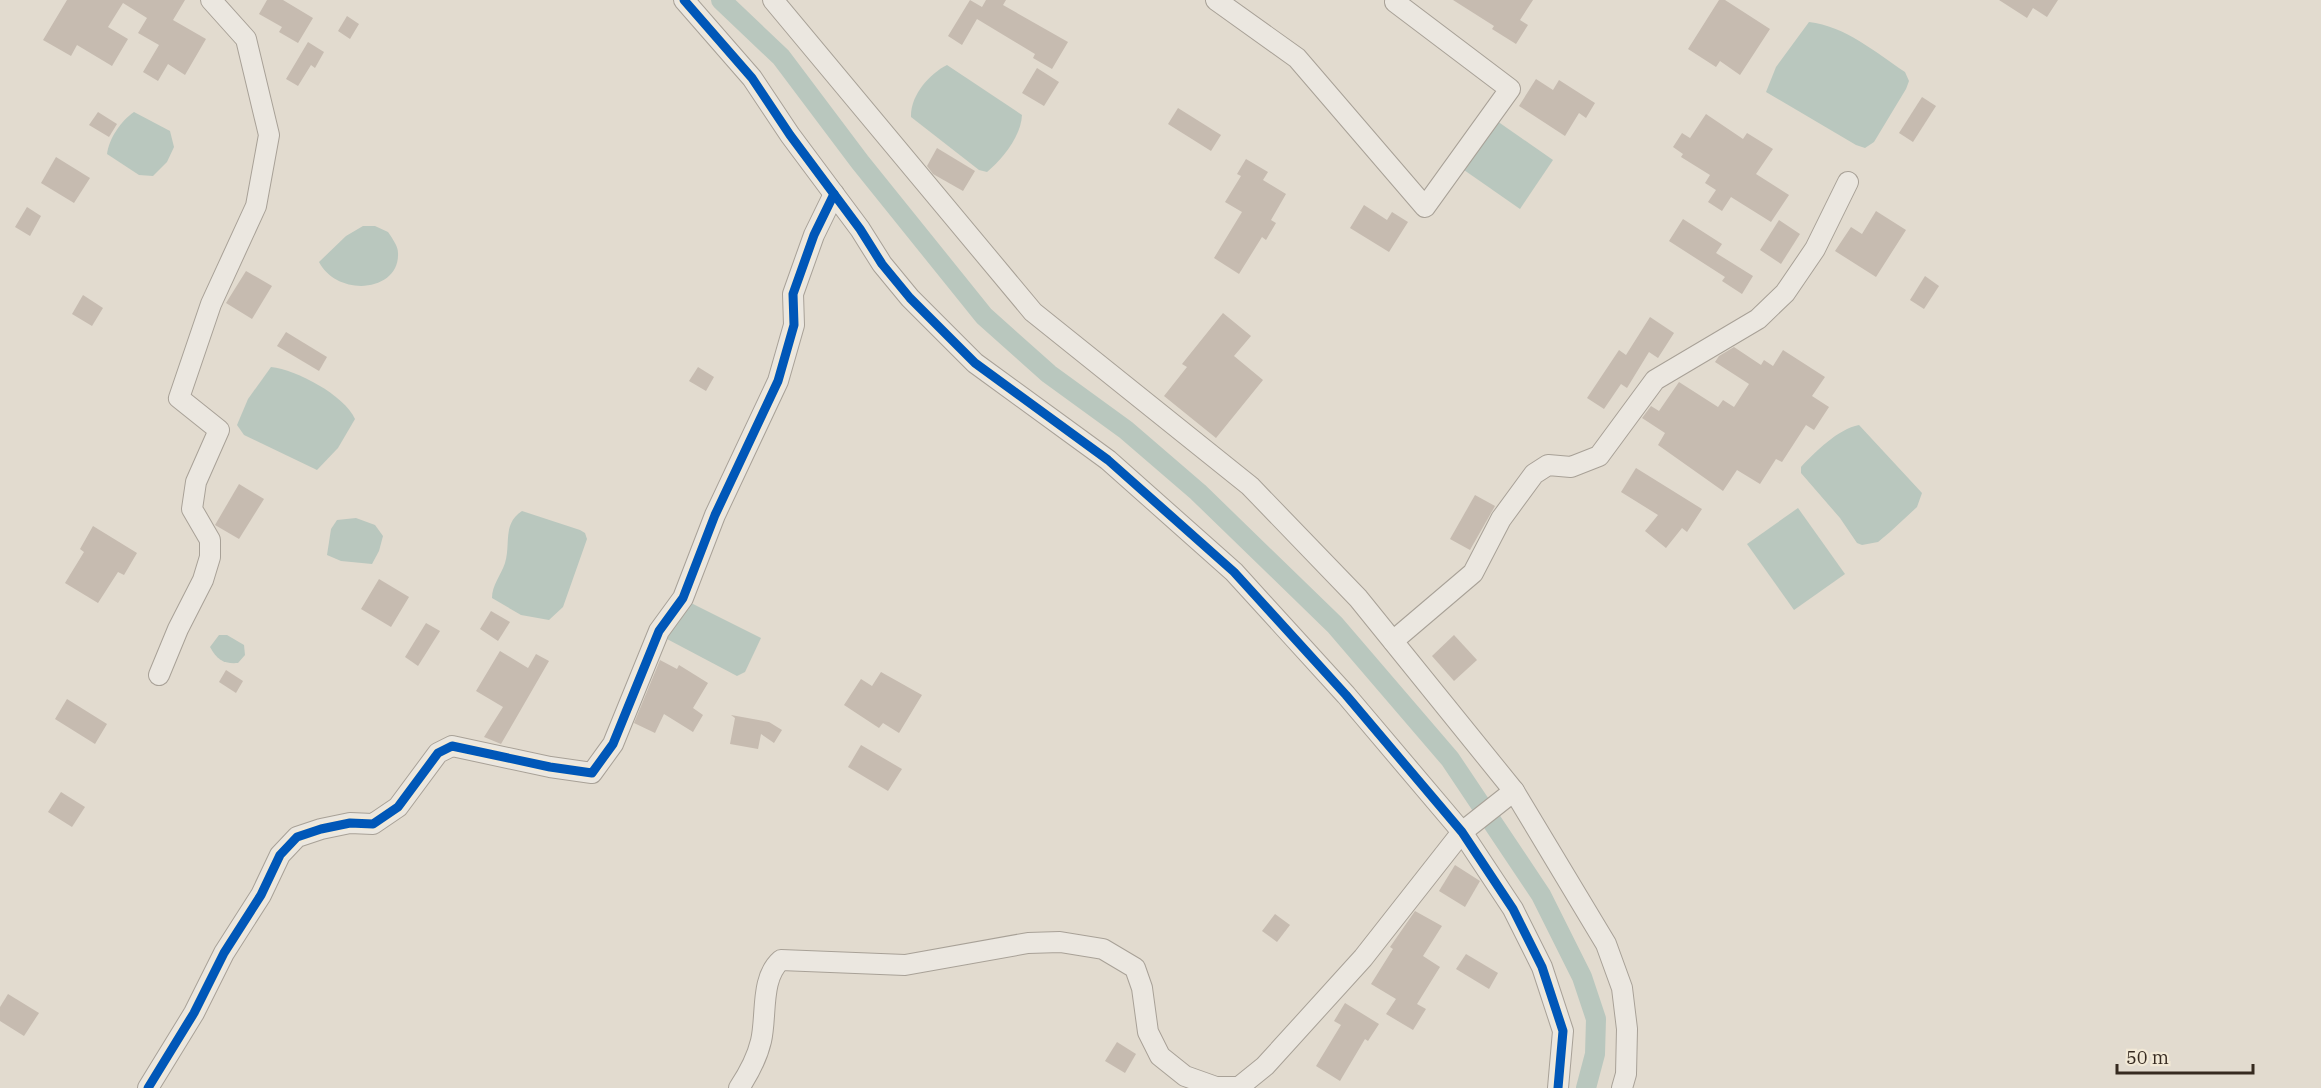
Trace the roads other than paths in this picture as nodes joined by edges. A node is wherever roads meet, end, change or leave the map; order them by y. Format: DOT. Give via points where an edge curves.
graph roads {
  1 [pos="211,0"];
  2 [pos="684,0"];
  3 [pos="773,0"];
  4 [pos="1216,0"];
  5 [pos="1396,0"];
  6 [pos="1848,182"];
  7 [pos="834,194"];
  8 [pos="1393,641"];
  9 [pos="159,675"];
  10 [pos="1514,791"];
  11 [pos="1462,832"];
  12 [pos="148,1088"];
  13 [pos="739,1088"];
  14 [pos="1558,1088"];
  15 [pos="1622,1088"];
  1 -- 9 [label="street" via="246,39 269,135 256,206 212,304 179,398 219,430 196,482 192,509 210,540 210,557"];
  2 -- 7 [label="street" via="752,78"];
  3 -- 8 [label="street" via="1033,312 1250,486 1358,598"];
  4 -- 5 [label="street" via="1297,58 1425,207 1510,89"];
  6 -- 8 [label="street" via="1815,249 1785,293 1758,319 1655,380 1599,456 1571,467 1548,465 1534,474 1501,519 1473,573"];
  7 -- 11 [label="street" via="910,298 975,363 1108,459 1234,572 1346,695"];
  7 -- 12 [label="street" via="793,294 795,325 778,381 715,515 683,598 659,631 603,761 592,773 452,746 438,753 398,807 374,824 350,824 297,837 280,855 261,895"];
  8 -- 10 [label="street"];
  10 -- 11 [label="street"];
  10 -- 15 [label="street" via="1606,944 1622,988 1627,1029"];
  11 -- 13 [label="street" via="1363,957 1265,1066 1239,1087 1216,1087 1185,1076 1160,1056 1148,1032 1135,968 1103,949 1060,942 1028,943 905,965 781,960 774,967 765,1002 761,1041"];
  11 -- 14 [label="street" via="1513,909 1542,967 1563,1031"];
}
